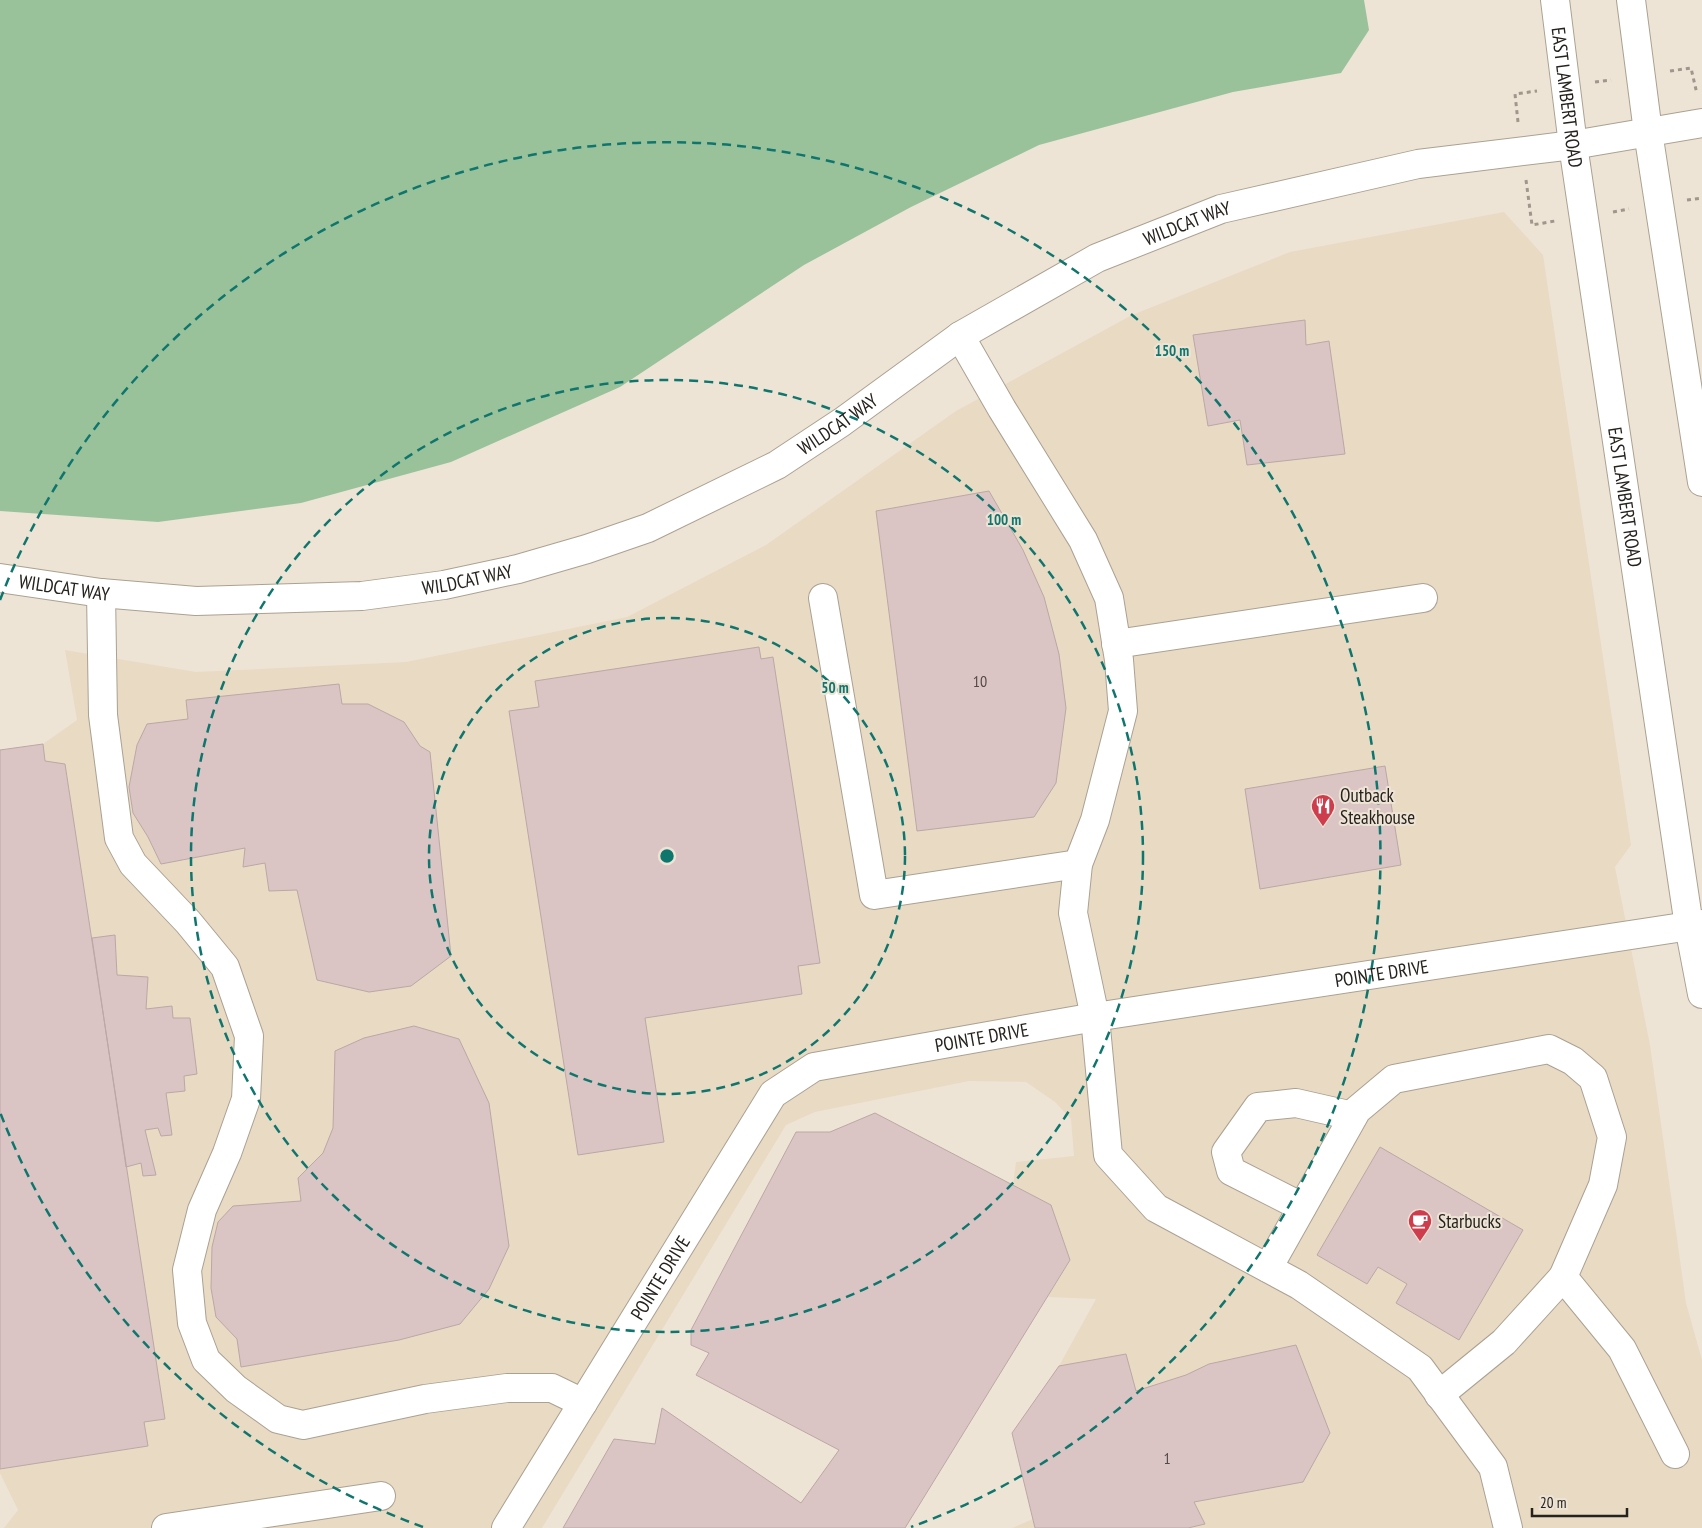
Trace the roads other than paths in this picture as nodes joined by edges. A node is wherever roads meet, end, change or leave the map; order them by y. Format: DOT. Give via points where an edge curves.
graph roads {
  1 [pos="1555,0"];
  2 [pos="1631,0"];
  3 [pos="1702,123"];
  4 [pos="1648,132"];
  5 [pos="1573,145"];
  6 [pos="960,336"];
  7 [pos="1702,482"];
  8 [pos="0,578"];
  9 [pos="101,593"];
  10 [pos="823,598"];
  11 [pos="1423,598"];
  12 [pos="1116,644"];
  13 [pos="1078,864"];
  14 [pos="1696,924"];
  15 [pos="1702,994"];
  16 [pos="1095,1017"];
  17 [pos="1353,1116"];
  18 [pos="1302,1207"];
  19 [pos="1268,1268"];
  20 [pos="1563,1277"];
  21 [pos="1439,1395"];
  22 [pos="583,1403"];
  23 [pos="1675,1454"];
  24 [pos="381,1496"];
  25 [pos="166,1528"];
  26 [pos="506,1528"];
  27 [pos="1508,1528"];
  1 -- 5 [label="street, EAST LAMBERT ROAD"];
  2 -- 4 [label="street"];
  3 -- 4 [label="street, WILDCAT WAY"];
  4 -- 5 [label="street, WILDCAT WAY"];
  4 -- 7 [label="street"];
  5 -- 6 [label="street, WILDCAT WAY" via="1418,164 1220,209 1097,258"];
  5 -- 14 [label="street, EAST LAMBERT ROAD"];
  6 -- 9 [label="street, WILDCAT WAY" via="777,465 648,528 587,549 518,569 362,596 196,601"];
  6 -- 12 [label="street" via="1083,540 1109,598"];
  8 -- 9 [label="street, WILDCAT WAY"];
  9 -- 22 [label="street" via="103,716 119,838 133,864 225,967 249,1036 246,1099 202,1210 187,1270 192,1323 206,1360 236,1389 278,1419 303,1425 425,1399 506,1388 552,1388"];
  10 -- 13 [label="street" via="874,895"];
  11 -- 12 [label="street"];
  12 -- 13 [label="street" via="1123,711 1096,820"];
  13 -- 16 [label="street" via="1073,913"];
  14 -- 15 [label="street, EAST LAMBERT ROAD"];
  14 -- 16 [label="street, POINTE DRIVE"];
  16 -- 19 [label="street" via="1108,1155 1156,1208"];
  16 -- 22 [label="street, POINTE DRIVE" via="814,1067 773,1094"];
  17 -- 18 [label="street"];
  17 -- 18 [label="street" via="1296,1104 1258,1106 1226,1152 1231,1171"];
  17 -- 20 [label="street" via="1394,1078 1549,1049 1573,1061 1592,1078 1612,1137 1603,1185"];
  18 -- 19 [label="street"];
  19 -- 21 [label="street" via="1299,1285 1420,1368"];
  20 -- 21 [label="street" via="1504,1342"];
  20 -- 23 [label="street" via="1622,1349"];
  21 -- 27 [label="street" via="1493,1468"];
  22 -- 26 [label="street, POINTE DRIVE"];
  24 -- 25 [label="street"];
}
